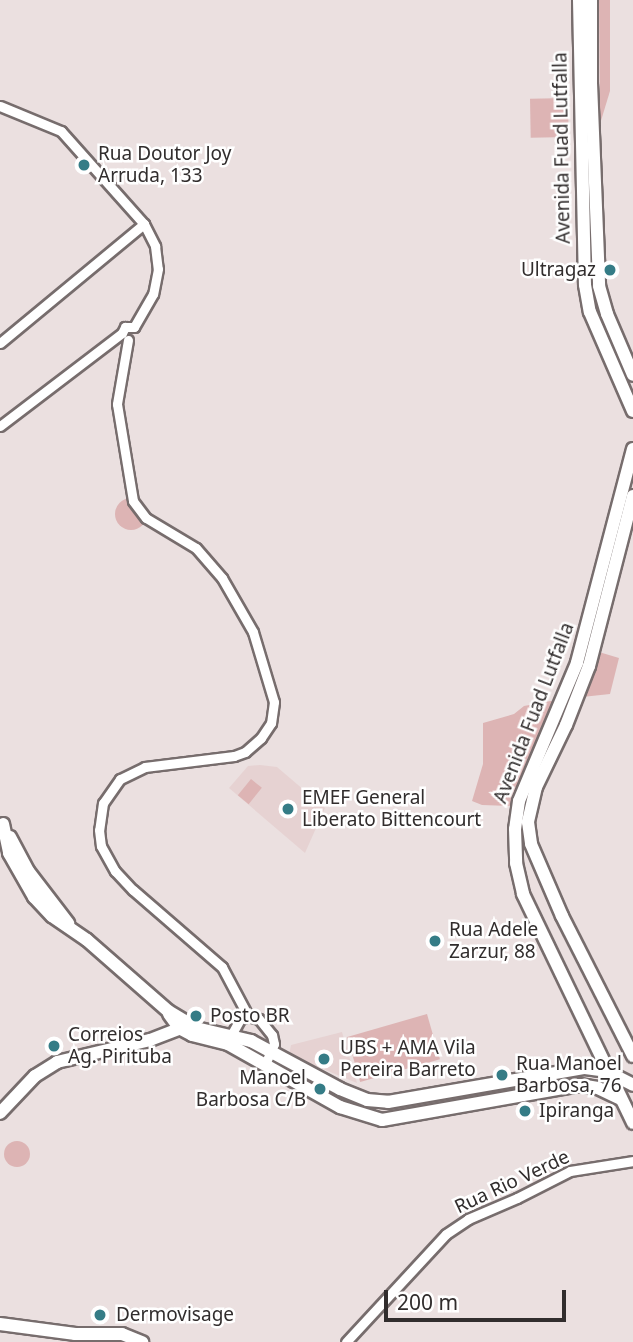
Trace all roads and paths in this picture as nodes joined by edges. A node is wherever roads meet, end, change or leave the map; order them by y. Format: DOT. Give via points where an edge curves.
graph roads {
  1 [pos="579,0"];
  2 [pos="592,0"];
  3 [pos="0,106"];
  4 [pos="144,224"];
  5 [pos="125,337"];
  6 [pos="0,342"];
  7 [pos="633,375"];
  8 [pos="633,411"];
  9 [pos="0,426"];
  10 [pos="633,449"];
  11 [pos="633,496"];
  12 [pos="1,821"];
  13 [pos="18,862"];
  14 [pos="46,891"];
  15 [pos="31,893"];
  16 [pos="70,928"];
  17 [pos="248,1016"];
  18 [pos="187,1029"];
  19 [pos="588,1034"];
  20 [pos="229,1039"];
  21 [pos="272,1052"];
  22 [pos="633,1056"];
  23 [pos="265,1064"];
  24 [pos="576,1068"];
  25 [pos="606,1071"];
  26 [pos="633,1085"];
  27 [pos="621,1099"];
  28 [pos="0,1112"];
  29 [pos="633,1123"];
  30 [pos="633,1161"];
  31 [pos="616,1164"];
  32 [pos="633,1168"];
  33 [pos="0,1325"];
  34 [pos="142,1342"];
  35 [pos="346,1342"];
  1 -- 8 [label="main road, Avenida Fuad Lutfalla" via="585,285 590,312"];
  2 -- 7 [label="main road, Avenida Fuad Lutfalla" via="598,283"];
  3 -- 4 [label="street" via="61,131"];
  4 -- 5 [label="street" via="158,258 153,294 134,327 127,326"];
  4 -- 6 [label="street"];
  5 -- 9 [label="street"];
  5 -- 17 [label="street" via="117,404 133,501 146,518 196,548 222,578 253,632 274,702 271,723 245,752 145,767 120,779 103,803 101,846 133,890 222,967"];
  10 -- 19 [label="main road, Avenida Fuad Lutfalla" via="577,663 516,807 515,848 521,887"];
  11 -- 22 [label="main road, Avenida Fuad Lutfalla" via="589,666 536,787 528,822 531,844 556,905"];
  12 -- 13 [label="main road"];
  13 -- 14 [label="main road"];
  13 -- 15 [label="main road"];
  14 -- 15 [label="main road"];
  14 -- 16 [label="main road"];
  15 -- 16 [label="main road"];
  16 -- 18 [label="main road"];
  17 -- 20 [label="street" via="236,1022"];
  17 -- 21 [label="street" via="259,1019 272,1035"];
  18 -- 20 [label="main road"];
  18 -- 28 [label="main road" via="57,1062 35,1076"];
  19 -- 24 [label="main road" via="587,1056"];
  19 -- 25 [label="main road, Avenida Fuad Lutfalla"];
  20 -- 21 [label="main road"];
  20 -- 23 [label="main road"];
  21 -- 23 [label="street"];
  21 -- 24 [label="main road" via="340,1089 367,1100 388,1102"];
  23 -- 27 [label="main road" via="340,1107 382,1120 580,1085"];
  24 -- 25 [label="main road"];
  25 -- 26 [label="main road"];
  25 -- 27 [label="main road, Avenida Fuad Lutfalla"];
  27 -- 29 [label="main road, Avenida Fuad Lutfalla"];
  30 -- 31 [label="street, Rua Rio Verde"];
  31 -- 32 [label="street, Rua Rio Verde"];
  31 -- 35 [label="street, Rua Rio Verde" via="570,1171 455,1227"];
  33 -- 34 [label="main road" via="75,1335 122,1334"];
}
